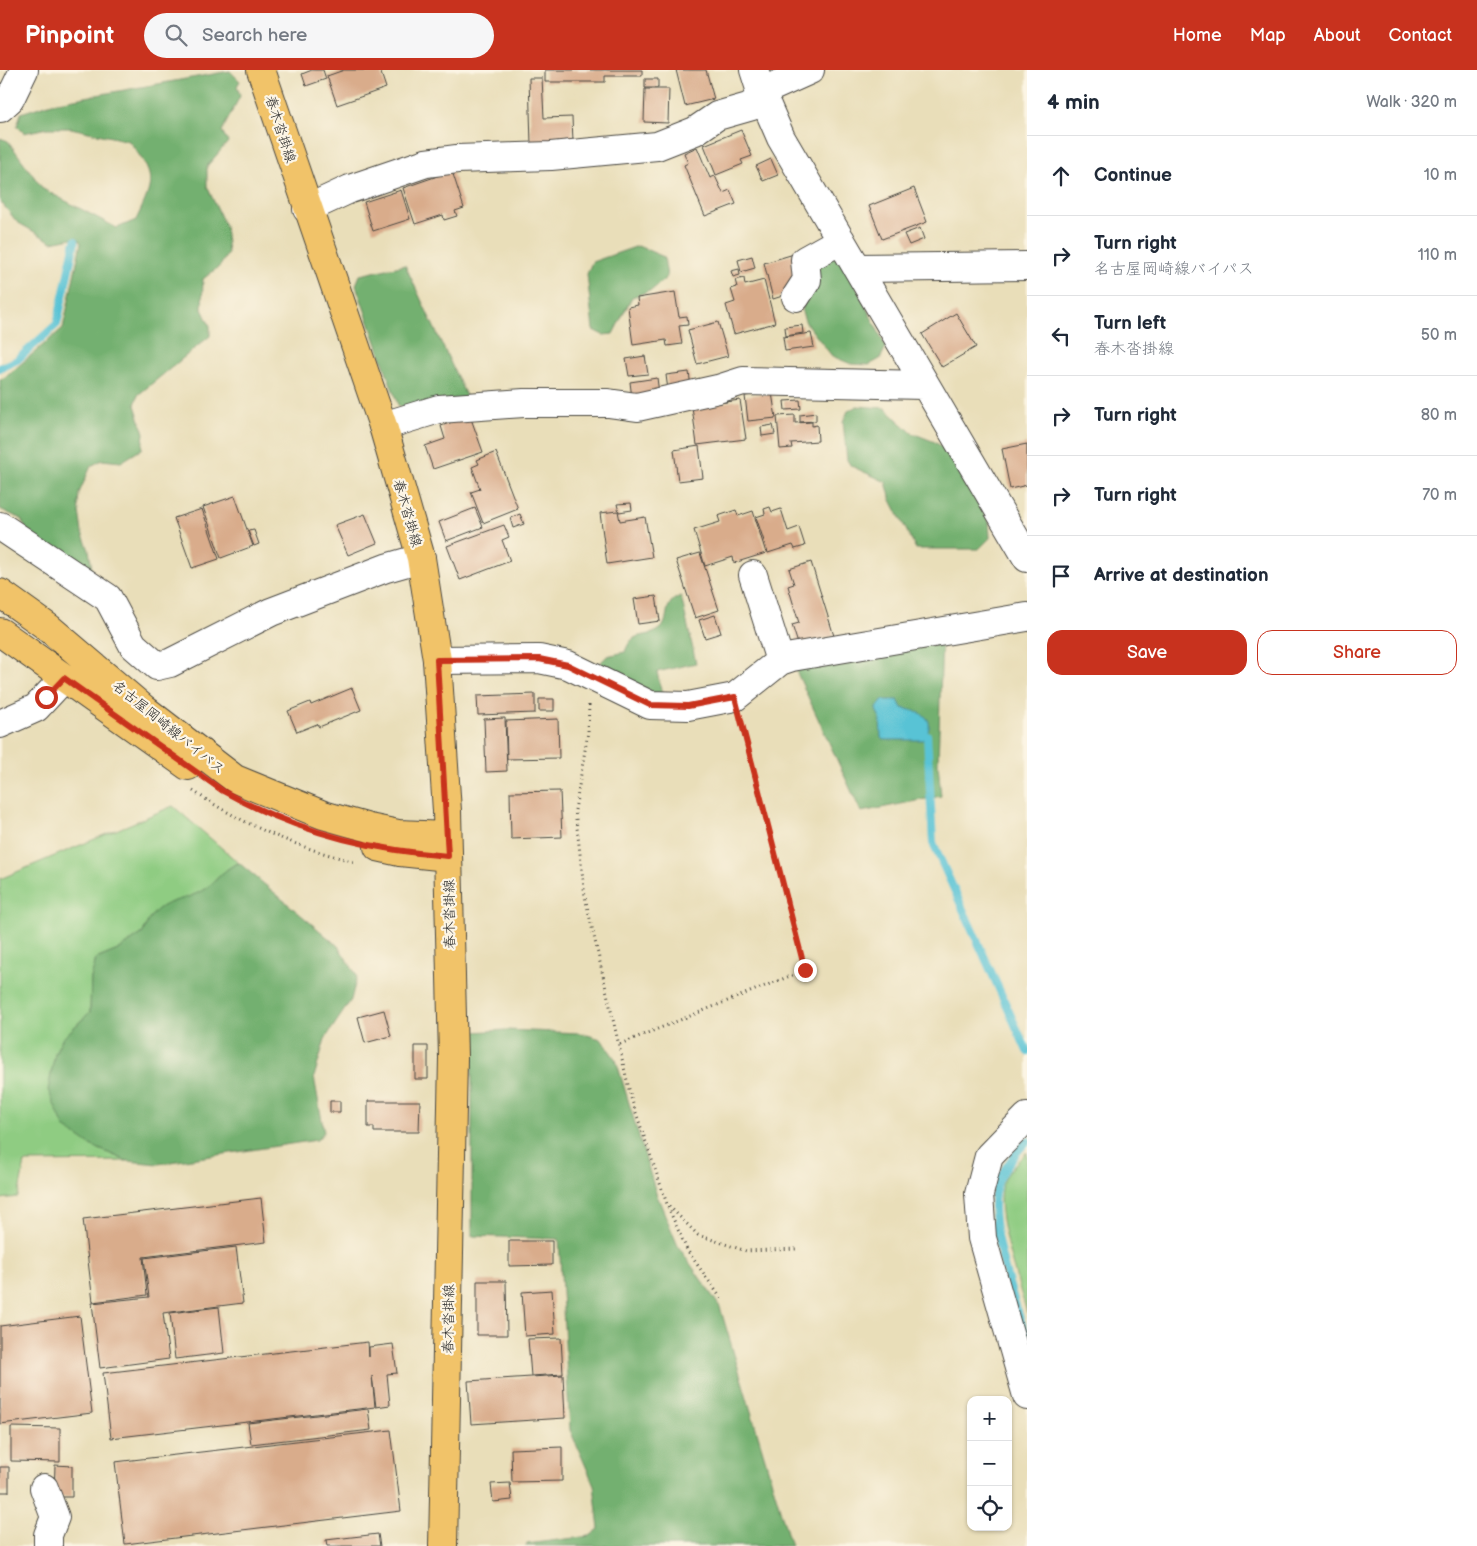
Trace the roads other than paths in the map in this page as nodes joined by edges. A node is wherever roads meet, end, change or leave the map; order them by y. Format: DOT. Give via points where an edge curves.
graph roads {
  1 [pos="24,70"];
  2 [pos="262,70"];
  3 [pos="810,70"];
  4 [pos="758,81"];
  5 [pos="0,108"];
  6 [pos="307,209"];
  7 [pos="841,240"];
  8 [pos="1027,266"];
  9 [pos="858,268"];
  10 [pos="796,297"];
  11 [pos="924,385"];
  12 [pos="383,426"];
  13 [pos="0,526"];
  14 [pos="421,558"];
  15 [pos="1027,558"];
  16 [pos="752,575"];
  17 [pos="0,593"];
  18 [pos="1027,617"];
  19 [pos="0,632"];
  20 [pos="437,660"];
  21 [pos="780,661"];
  22 [pos="64,678"];
  23 [pos="7,714"];
  24 [pos="447,846"];
  25 [pos="1027,1117"];
  26 [pos="1027,1396"];
  27 [pos="44,1488"];
  28 [pos="48,1546"];
  29 [pos="443,1546"];
  1 -- 5 [label="street" via="10,99"];
  2 -- 6 [label="main road, 春木沓掛線"];
  3 -- 4 [label="street"];
  4 -- 6 [label="street" via="752,106 717,116 695,131 657,146 426,163 350,189"];
  4 -- 7 [label="street" via="782,138"];
  6 -- 12 [label="main road, 春木沓掛線"];
  7 -- 9 [label="street"];
  7 -- 10 [label="street" via="805,260 807,280"];
  8 -- 9 [label="street"];
  9 -- 11 [label="street"];
  11 -- 12 [label="street" via="743,381 637,407 608,403 524,403 439,409"];
  11 -- 15 [label="street"];
  12 -- 14 [label="main road, 春木沓掛線"];
  13 -- 14 [label="street" via="108,598 133,645 157,666 170,663 270,612"];
  14 -- 20 [label="main road, 春木沓掛線"];
  16 -- 21 [label="street"];
  17 -- 24 [label="main road, 名古屋岡崎線バイパス" via="49,628 144,709 235,779 323,816"];
  18 -- 21 [label="street"];
  19 -- 22 [label="main road, 名古屋岡崎線バイパス"];
  20 -- 21 [label="street" via="539,659 568,665 650,705 688,706 735,697"];
  20 -- 24 [label="main road, 春木沓掛線"];
  22 -- 23 [label="street" via="36,708"];
  22 -- 24 [label="main road, 名古屋岡崎線バイパス" via="250,807 324,834 400,852"];
  24 -- 29 [label="main road, 春木沓掛線" via="454,1058"];
  25 -- 26 [label="street" via="989,1156 978,1194 982,1238"];
  27 -- 28 [label="street" via="56,1517 48,1535"];
}
